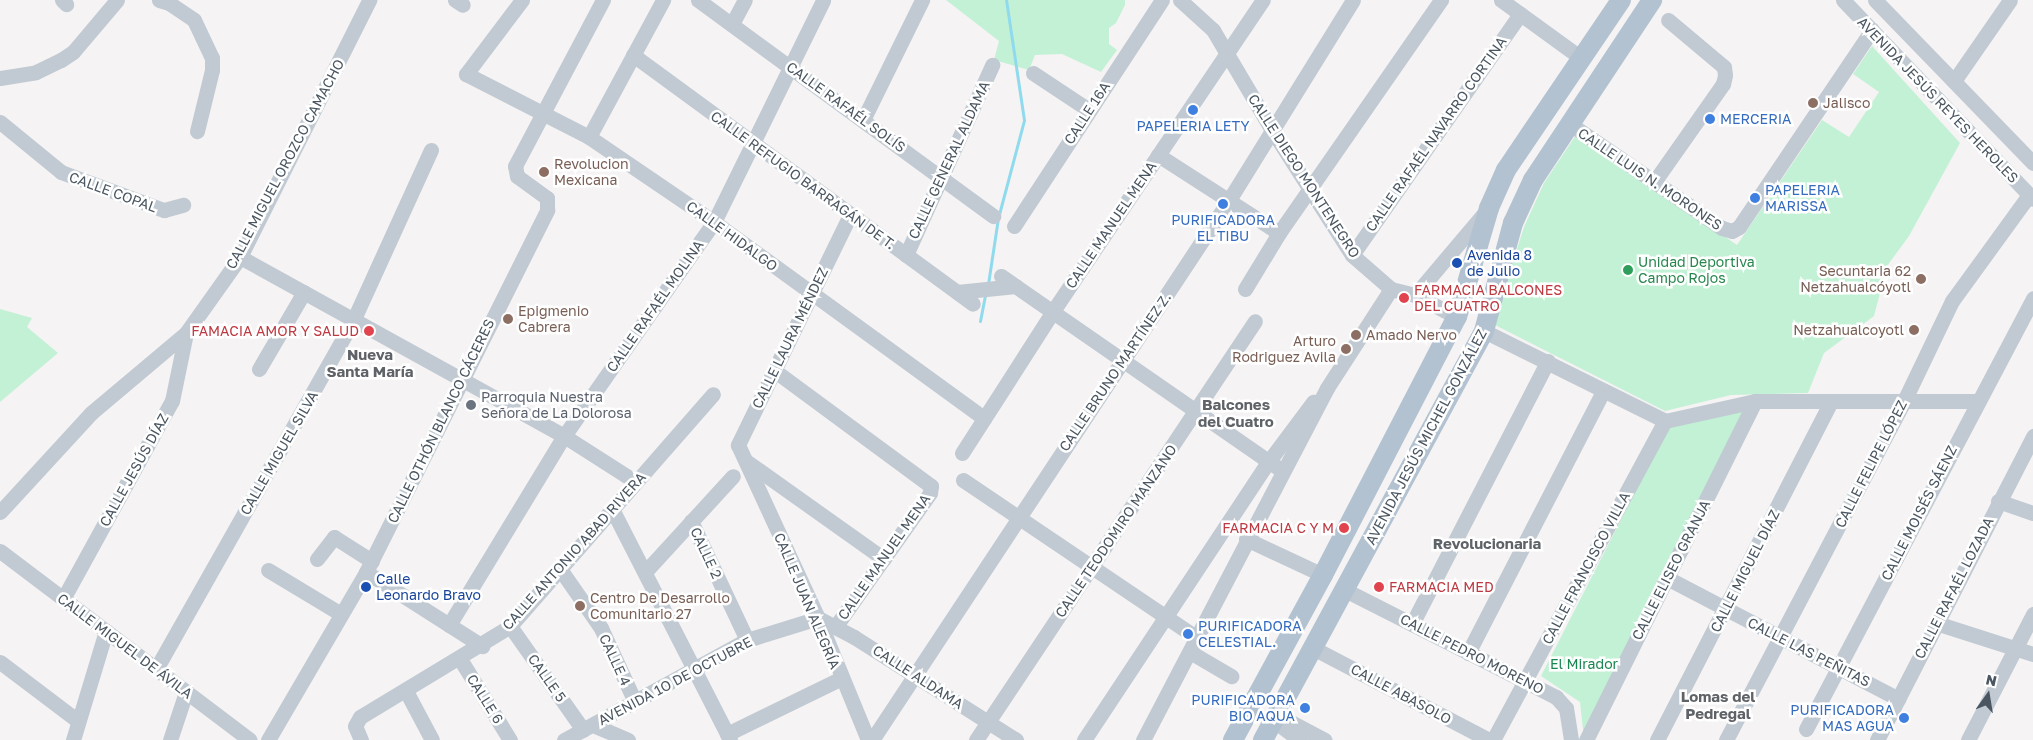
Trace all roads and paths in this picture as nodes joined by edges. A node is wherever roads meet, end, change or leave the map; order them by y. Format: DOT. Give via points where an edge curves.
graph roads {
  1 [pos="117,0"];
  2 [pos="370,0"];
  3 [pos="522,0"];
  4 [pos="602,0"];
  5 [pos="663,0"];
  6 [pos="698,0"];
  7 [pos="745,0"];
  8 [pos="823,0"];
  9 [pos="922,0"];
  10 [pos="1162,0"];
  11 [pos="1180,0"];
  12 [pos="1263,0"];
  13 [pos="1353,0"];
  14 [pos="1441,0"];
  15 [pos="1501,0"];
  16 [pos="1620,0"];
  17 [pos="1652,0"];
  18 [pos="1843,0"];
  19 [pos="1875,0"];
  20 [pos="2010,0"];
  21 [pos="165,1"];
  22 [pos="1891,6"];
  23 [pos="1520,14"];
  24 [pos="1668,20"];
  25 [pos="732,24"];
  26 [pos="1872,30"];
  27 [pos="1226,54"];
  28 [pos="633,55"];
  29 [pos="1581,58"];
  30 [pos="992,65"];
  31 [pos="790,66"];
  32 [pos="1034,73"];
  33 [pos="0,78"];
  34 [pos="1954,82"];
  35 [pos="1089,110"];
  36 [pos="542,112"];
  37 [pos="863,120"];
  38 [pos="0,122"];
  39 [pos="1570,124"];
  40 [pos="1272,130"];
  41 [pos="197,131"];
  42 [pos="589,137"];
  43 [pos="752,143"];
  44 [pos="431,150"];
  45 [pos="1158,155"];
  46 [pos="2033,163"];
  47 [pos="941,178"];
  48 [pos="1654,182"];
  49 [pos="1310,190"];
  50 [pos="2031,197"];
  51 [pos="1229,200"];
  52 [pos="183,205"];
  53 [pos="1489,208"];
  54 [pos="850,215"];
  55 [pos="993,216"];
  56 [pos="714,222"];
  57 [pos="1014,226"];
  58 [pos="1279,233"];
  59 [pos="906,255"];
  60 [pos="1352,255"];
  61 [pos="240,257"];
  62 [pos="1245,289"];
  63 [pos="1391,289"];
  64 [pos="304,292"];
  65 [pos="812,294"];
  66 [pos="1415,295"];
  67 [pos="2033,298"];
  68 [pos="1053,311"];
  69 [pos="1457,317"];
  70 [pos="354,321"];
  71 [pos="1255,322"];
  72 [pos="1484,331"];
  73 [pos="186,333"];
  74 [pos="1122,360"];
  75 [pos="1548,361"];
  76 [pos="258,369"];
  77 [pos="775,371"];
  78 [pos="461,380"];
  79 [pos="1327,388"];
  80 [pos="1603,391"];
  81 [pos="713,394"];
  82 [pos="1755,401"];
  83 [pos="1831,401"];
  84 [pos="1904,401"];
  85 [pos="1976,401"];
  86 [pos="1196,411"];
  87 [pos="984,418"];
  88 [pos="1665,421"];
  89 [pos="564,436"];
  90 [pos="2033,436"];
  91 [pos="962,453"];
  92 [pos="746,461"];
  93 [pos="1269,461"];
  94 [pos="1282,470"];
  95 [pos="733,476"];
  96 [pos="963,480"];
  97 [pos="636,482"];
  98 [pos="1998,501"];
  99 [pos="612,509"];
  100 [pos="0,512"];
  101 [pos="2033,513"];
  102 [pos="1018,517"];
  103 [pos="691,521"];
  104 [pos="1246,539"];
  105 [pos="0,551"];
  106 [pos="317,559"];
  107 [pos="884,559"];
  108 [pos="369,566"];
  109 [pos="1092,567"];
  110 [pos="268,570"];
  111 [pos="560,570"];
  112 [pos="645,572"];
  113 [pos="1323,575"];
  114 [pos="1667,578"];
  115 [pos="1345,590"];
  116 [pos="63,599"];
  117 [pos="1726,609"];
  118 [pos="342,614"];
  119 [pos="2033,614"];
  120 [pos="818,618"];
  121 [pos="1166,618"];
  122 [pos="1936,623"];
  123 [pos="1412,624"];
  124 [pos="450,625"];
  125 [pos="510,626"];
  126 [pos="835,627"];
  127 [pos="106,631"];
  128 [pos="1197,638"];
  129 [pos="1781,638"];
  130 [pos="747,640"];
  131 [pos="482,646"];
  132 [pos="1314,648"];
  133 [pos="2015,649"];
  134 [pos="1190,652"];
  135 [pos="1468,653"];
  136 [pos="2033,654"];
  137 [pos="460,659"];
  138 [pos="0,662"];
  139 [pos="1839,668"];
  140 [pos="156,669"];
  141 [pos="692,670"];
  142 [pos="914,675"];
  143 [pos="1231,676"];
  144 [pos="840,679"];
  145 [pos="1526,680"];
  146 [pos="406,691"];
  147 [pos="186,692"];
  148 [pos="1898,698"];
  149 [pos="635,702"];
  150 [pos="1273,720"];
  151 [pos="78,721"];
  152 [pos="988,722"];
  153 [pos="588,727"];
  154 [pos="1806,728"];
  155 [pos="729,737"];
  156 [pos="73,740"];
  157 [pos="170,740"];
  158 [pos="250,740"];
  159 [pos="268,740"];
  160 [pos="361,740"];
  161 [pos="432,740"];
  162 [pos="510,740"];
  163 [pos="564,740"];
  164 [pos="628,740"];
  165 [pos="868,740"];
  166 [pos="872,740"];
  167 [pos="976,740"];
  168 [pos="1016,740"];
  169 [pos="1084,740"];
  170 [pos="1143,740"];
  171 [pos="1232,740"];
  172 [pos="1244,740"];
  173 [pos="1263,740"];
  174 [pos="1300,740"];
  175 [pos="1325,740"];
  176 [pos="1489,740"];
  177 [pos="1493,740"];
  178 [pos="1571,740"];
  179 [pos="1586,740"];
  180 [pos="1657,740"];
  181 [pos="1726,740"];
  182 [pos="1878,740"];
  183 [pos="1968,740"];
  1 -- 33 [label="street" via="73,52 61,60 36,72"];
  2 -- 61 [label="street, CALLE MIGUEL OROZCO CAMACHO"];
  3 -- 36 [label="street, CALLE HIDALGO" via="466,74"];
  4 -- 36 [label="street, CALLE OTHÓN BLANCO CÁCERES"];
  5 -- 28 [label="street"];
  6 -- 25 [label="street, CALLE RAFAÉL SOLÍS"];
  7 -- 25 [label="street"];
  8 -- 31 [label="street, CALLE RAFAÉL MOLINA"];
  9 -- 37 [label="street"];
  10 -- 35 [label="street, CALLE 16A"];
  11 -- 27 [label="street, CALLE DIEGO MONTENEGRO" via="1208,24"];
  12 -- 27 [label="street, CALLE MANUEL MENA"];
  13 -- 40 [label="street, CALLE BRUNO MARTÍNEZ Z."];
  14 -- 49 [label="street"];
  15 -- 23 [label="street"];
  16 -- 29 [label="main road, AVENIDA JESÚS MICHEL GONZÁLEZ"];
  17 -- 39 [label="main road, AVENIDA JESÚS MICHEL GONZÁLEZ"];
  18 -- 26 [label="street, AVENIDA JESÚS REYES HEROLES"];
  19 -- 22 [label="street, AVENIDA JESÚS REYES HEROLES"];
  20 -- 34 [label="street"];
  21 -- 41 [label="street" via="194,20 212,58"];
  22 -- 34 [label="street, AVENIDA JESÚS REYES HEROLES"];
  23 -- 29 [label="street"];
  23 -- 60 [label="street, CALLE RAFAÉL NAVARRO CORTINA"];
  24 -- 48 [label="street" via="1724,66 1725,75 1723,84"];
  25 -- 31 [label="street, CALLE RAFAÉL SOLÍS"];
  26 -- 48 [label="street, CALLE LUIS N. MORONES" via="1739,227 1732,231 1722,228"];
  26 -- 50 [label="street, AVENIDA JESÚS REYES HEROLES"];
  27 -- 40 [label="street, CALLE DIEGO MONTENEGRO"];
  27 -- 45 [label="street, CALLE MANUEL MENA"];
  28 -- 42 [label="street"];
  28 -- 43 [label="street, CALLE REFUGIO BARRAGÁN DE T."];
  29 -- 53 [label="main road, AVENIDA JESÚS MICHEL GONZÁLEZ" via="1506,170"];
  30 -- 47 [label="street, CALLE GENERAL ALDAMA"];
  31 -- 37 [label="street, CALLE RAFAÉL SOLÍS"];
  31 -- 43 [label="street, CALLE RAFAÉL MOLINA"];
  32 -- 35 [label="street"];
  34 -- 46 [label="street, AVENIDA JESÚS REYES HEROLES"];
  35 -- 57 [label="street, CALLE 16A"];
  36 -- 42 [label="street, CALLE HIDALGO"];
  36 -- 78 [label="street, CALLE OTHÓN BLANCO CÁCERES" via="515,166 517,176 547,198 547,210"];
  37 -- 47 [label="street, CALLE RAFAÉL SOLÍS"];
  38 -- 52 [label="street, CALLE COPAL" via="61,172 164,210"];
  39 -- 48 [label="street, CALLE LUIS N. MORONES"];
  39 -- 72 [label="main road, AVENIDA JESÚS MICHEL GONZÁLEZ" via="1533,180 1513,223"];
  40 -- 49 [label="street, CALLE DIEGO MONTENEGRO"];
  40 -- 51 [label="street, CALLE BRUNO MARTÍNEZ Z."];
  42 -- 56 [label="street, CALLE HIDALGO"];
  43 -- 54 [label="street, CALLE REFUGIO BARRAGÁN DE T."];
  43 -- 56 [label="street, CALLE RAFAÉL MOLINA"];
  44 -- 70 [label="street, CALLE MIGUEL SILVA"];
  45 -- 51 [label="street"];
  45 -- 68 [label="street, CALLE MANUEL MENA"];
  47 -- 55 [label="street, CALLE RAFAÉL SOLÍS"];
  47 -- 59 [label="street, CALLE GENERAL ALDAMA"];
  49 -- 58 [label="street"];
  49 -- 60 [label="street, CALLE DIEGO MONTENEGRO"];
  50 -- 84 [label="street, CALLE FELIPE LÓPEZ" via="1952,301"];
  51 -- 58 [label="street"];
  51 -- 74 [label="street, CALLE BRUNO MARTÍNEZ Z."];
  53 -- 66 [label="street"];
  53 -- 69 [label="main road, AVENIDA JESÚS MICHEL GONZÁLEZ"];
  54 -- 59 [label="street, CALLE REFUGIO BARRAGÁN DE T."];
  54 -- 65 [label="street, CALLE LAURA MÉNDEZ"];
  56 -- 65 [label="street, CALLE HIDALGO"];
  56 -- 89 [label="street, CALLE RAFAÉL MOLINA"];
  58 -- 62 [label="street"];
  59 -- 68 [label="street, CALLE REFUGIO BARRAGÁN DE T." via="965,296 1009,283"];
  60 -- 63 [label="street, CALLE DIEGO MONTENEGRO"];
  61 -- 64 [label="street"];
  61 -- 73 [label="street, CALLE MIGUEL OROZCO CAMACHO"];
  63 -- 66 [label="street, CALLE DIEGO MONTENEGRO"];
  63 -- 79 [label="street"];
  64 -- 70 [label="street"];
  64 -- 76 [label="street"];
  65 -- 77 [label="street, CALLE LAURA MÉNDEZ"];
  65 -- 87 [label="street, CALLE HIDALGO"];
  66 -- 69 [label="street, CALLE DIEGO MONTENEGRO"];
  67 -- 85 [label="street, CALLE MOISÉS SÁENZ"];
  68 -- 74 [label="street"];
  68 -- 87 [label="street, CALLE MANUEL MENA"];
  69 -- 113 [label="main road, AVENIDA JESÚS MICHEL GONZÁLEZ"];
  70 -- 78 [label="street"];
  70 -- 140 [label="street, CALLE MIGUEL SILVA"];
  71 -- 86 [label="street, CALLE TEODOMIRO MANZANO"];
  72 -- 75 [label="street"];
  72 -- 115 [label="main road, AVENIDA JESÚS MICHEL GONZÁLEZ"];
  73 -- 100 [label="street, CALLE MIGUEL OROZCO CAMACHO" via="91,413"];
  73 -- 116 [label="street, CALLE JESÚS DÍAZ" via="172,401"];
  74 -- 86 [label="street"];
  74 -- 102 [label="street, CALLE BRUNO MARTÍNEZ Z."];
  75 -- 80 [label="street"];
  75 -- 123 [label="street"];
  77 -- 92 [label="street, CALLE LAURA MÉNDEZ" via="740,438 740,452"];
  77 -- 107 [label="street, CALLE MANUEL MENA" via="931,486"];
  78 -- 89 [label="street"];
  78 -- 108 [label="street, CALLE OTHÓN BLANCO CÁCERES"];
  79 -- 93 [label="street" via="1302,414"];
  79 -- 94 [label="street"];
  80 -- 88 [label="street"];
  80 -- 135 [label="street"];
  81 -- 97 [label="street, CALLE ANTONIO ABAD RIVERA"];
  82 -- 83 [label="street"];
  82 -- 88 [label="street"];
  82 -- 114 [label="street, CALLE ELISEO GRANJA"];
  83 -- 84 [label="street"];
  83 -- 117 [label="street, CALLE MIGUEL DÍAZ"];
  84 -- 85 [label="street"];
  84 -- 129 [label="street, CALLE FELIPE LÓPEZ"];
  85 -- 139 [label="street, CALLE MOISÉS SÁENZ"];
  86 -- 93 [label="street"];
  86 -- 109 [label="street, CALLE TEODOMIRO MANZANO"];
  87 -- 91 [label="street, CALLE MANUEL MENA"];
  88 -- 145 [label="street, CALLE FRANCISCO VILLA"];
  89 -- 97 [label="street"];
  89 -- 124 [label="street, CALLE RAFAÉL MOLINA"];
  90 -- 98 [label="street, CALLE RAFAÉL LOZADA"];
  92 -- 107 [label="street"];
  92 -- 120 [label="street, CALLE JUAN ALEGRÍA"];
  93 -- 94 [label="street"];
  93 -- 121 [label="street"];
  94 -- 104 [label="street"];
  95 -- 103 [label="street"];
  96 -- 102 [label="street"];
  97 -- 99 [label="street, CALLE ANTONIO ABAD RIVERA"];
  98 -- 101 [label="street"];
  98 -- 122 [label="street, CALLE RAFAÉL LOZADA"];
  99 -- 111 [label="street, CALLE ANTONIO ABAD RIVERA"];
  99 -- 112 [label="street"];
  102 -- 109 [label="street"];
  102 -- 142 [label="street, CALLE BRUNO MARTÍNEZ Z."];
  103 -- 112 [label="street"];
  103 -- 130 [label="street, CALLE 2"];
  104 -- 113 [label="street"];
  104 -- 128 [label="street"];
  105 -- 116 [label="street, CALLE MIGUEL DE ÁVILA"];
  106 -- 108 [label="street" via="334,538"];
  107 -- 126 [label="street, CALLE MANUEL MENA"];
  108 -- 118 [label="street, CALLE OTHÓN BLANCO CÁCERES"];
  108 -- 124 [label="street"];
  109 -- 121 [label="street"];
  109 -- 152 [label="street, CALLE TEODOMIRO MANZANO"];
  110 -- 118 [label="street"];
  111 -- 125 [label="street, CALLE ANTONIO ABAD RIVERA"];
  111 -- 149 [label="street, CALLE 4" via="601,628"];
  112 -- 141 [label="street"];
  113 -- 150 [label="main road" via="1314,610 1270,694 1268,708"];
  113 -- 171 [label="main road, AVENIDA JESÚS MICHEL GONZÁLEZ"];
  114 -- 117 [label="street, CALLE LAS PEÑITAS"];
  114 -- 179 [label="street, CALLE ELISEO GRANJA"];
  115 -- 123 [label="street, CALLE PEDRO MORENO"];
  115 -- 132 [label="main road, AVENIDA JESÚS MICHEL GONZÁLEZ"];
  116 -- 127 [label="street, CALLE MIGUEL DE ÁVILA"];
  117 -- 129 [label="street, CALLE LAS PEÑITAS"];
  117 -- 180 [label="street, CALLE MIGUEL DÍAZ"];
  118 -- 159 [label="street, CALLE OTHÓN BLANCO CÁCERES"];
  119 -- 133 [label="street"];
  120 -- 126 [label="street, CALLE ALDAMA"];
  120 -- 130 [label="street, AVENIDA 1O DE OCTUBRE"];
  120 -- 144 [label="street, CALLE JUAN ALEGRÍA"];
  121 -- 128 [label="street"];
  121 -- 169 [label="street"];
  122 -- 133 [label="street"];
  122 -- 148 [label="street, CALLE RAFAÉL LOZADA"];
  123 -- 135 [label="street, CALLE PEDRO MORENO"];
  124 -- 131 [label="street"];
  125 -- 131 [label="street, CALLE ANTONIO ABAD RIVERA"];
  125 -- 153 [label="street, CALLE 5"];
  126 -- 142 [label="street, CALLE ALDAMA"];
  127 -- 140 [label="street, CALLE MIGUEL DE ÁVILA"];
  127 -- 151 [label="street"];
  128 -- 134 [label="street"];
  129 -- 139 [label="street, CALLE LAS PEÑITAS"];
  129 -- 181 [label="street, CALLE FELIPE LÓPEZ"];
  130 -- 141 [label="street, AVENIDA 1O DE OCTUBRE"];
  131 -- 137 [label="street, CALLE ANTONIO ABAD RIVERA"];
  132 -- 150 [label="main road, AVENIDA JESÚS MICHEL GONZÁLEZ"];
  132 -- 176 [label="street, CALLE ABASOLO"];
  133 -- 136 [label="street"];
  133 -- 183 [label="street"];
  134 -- 143 [label="street"];
  134 -- 170 [label="street"];
  135 -- 145 [label="street, CALLE PEDRO MORENO"];
  137 -- 146 [label="street, CALLE ANTONIO ABAD RIVERA"];
  137 -- 162 [label="street, CALLE 6"];
  138 -- 151 [label="street"];
  139 -- 148 [label="street, CALLE LAS PEÑITAS"];
  139 -- 154 [label="street, CALLE MOISÉS SÁENZ"];
  140 -- 147 [label="street, CALLE MIGUEL DE ÁVILA"];
  141 -- 149 [label="street, AVENIDA 1O DE OCTUBRE"];
  141 -- 155 [label="street"];
  142 -- 152 [label="street, CALLE ALDAMA"];
  142 -- 166 [label="street, CALLE BRUNO MARTÍNEZ Z."];
  144 -- 155 [label="street"];
  144 -- 165 [label="street, CALLE JUAN ALEGRÍA"];
  145 -- 177 [label="street, CALLE FRANCISCO VILLA"];
  145 -- 178 [label="street, CALLE PEDRO MORENO" via="1562,703"];
  146 -- 160 [label="street, CALLE ANTONIO ABAD RIVERA" via="357,720 355,726"];
  146 -- 161 [label="street"];
  147 -- 157 [label="street"];
  147 -- 158 [label="street, CALLE MIGUEL DE ÁVILA"];
  148 -- 182 [label="street, CALLE RAFAÉL LOZADA"];
  149 -- 153 [label="street, AVENIDA 1O DE OCTUBRE"];
  150 -- 172 [label="main road" via="1257,723"];
  150 -- 173 [label="main road, AVENIDA JESÚS MICHEL GONZÁLEZ"];
  150 -- 174 [label="street"];
  150 -- 175 [label="street" via="1291,722"];
  151 -- 156 [label="street"];
  152 -- 167 [label="street, CALLE TEODOMIRO MANZANO"];
  152 -- 168 [label="street, CALLE ALDAMA"];
  153 -- 163 [label="street, AVENIDA 1O DE OCTUBRE"];
  153 -- 164 [label="street"];
}
